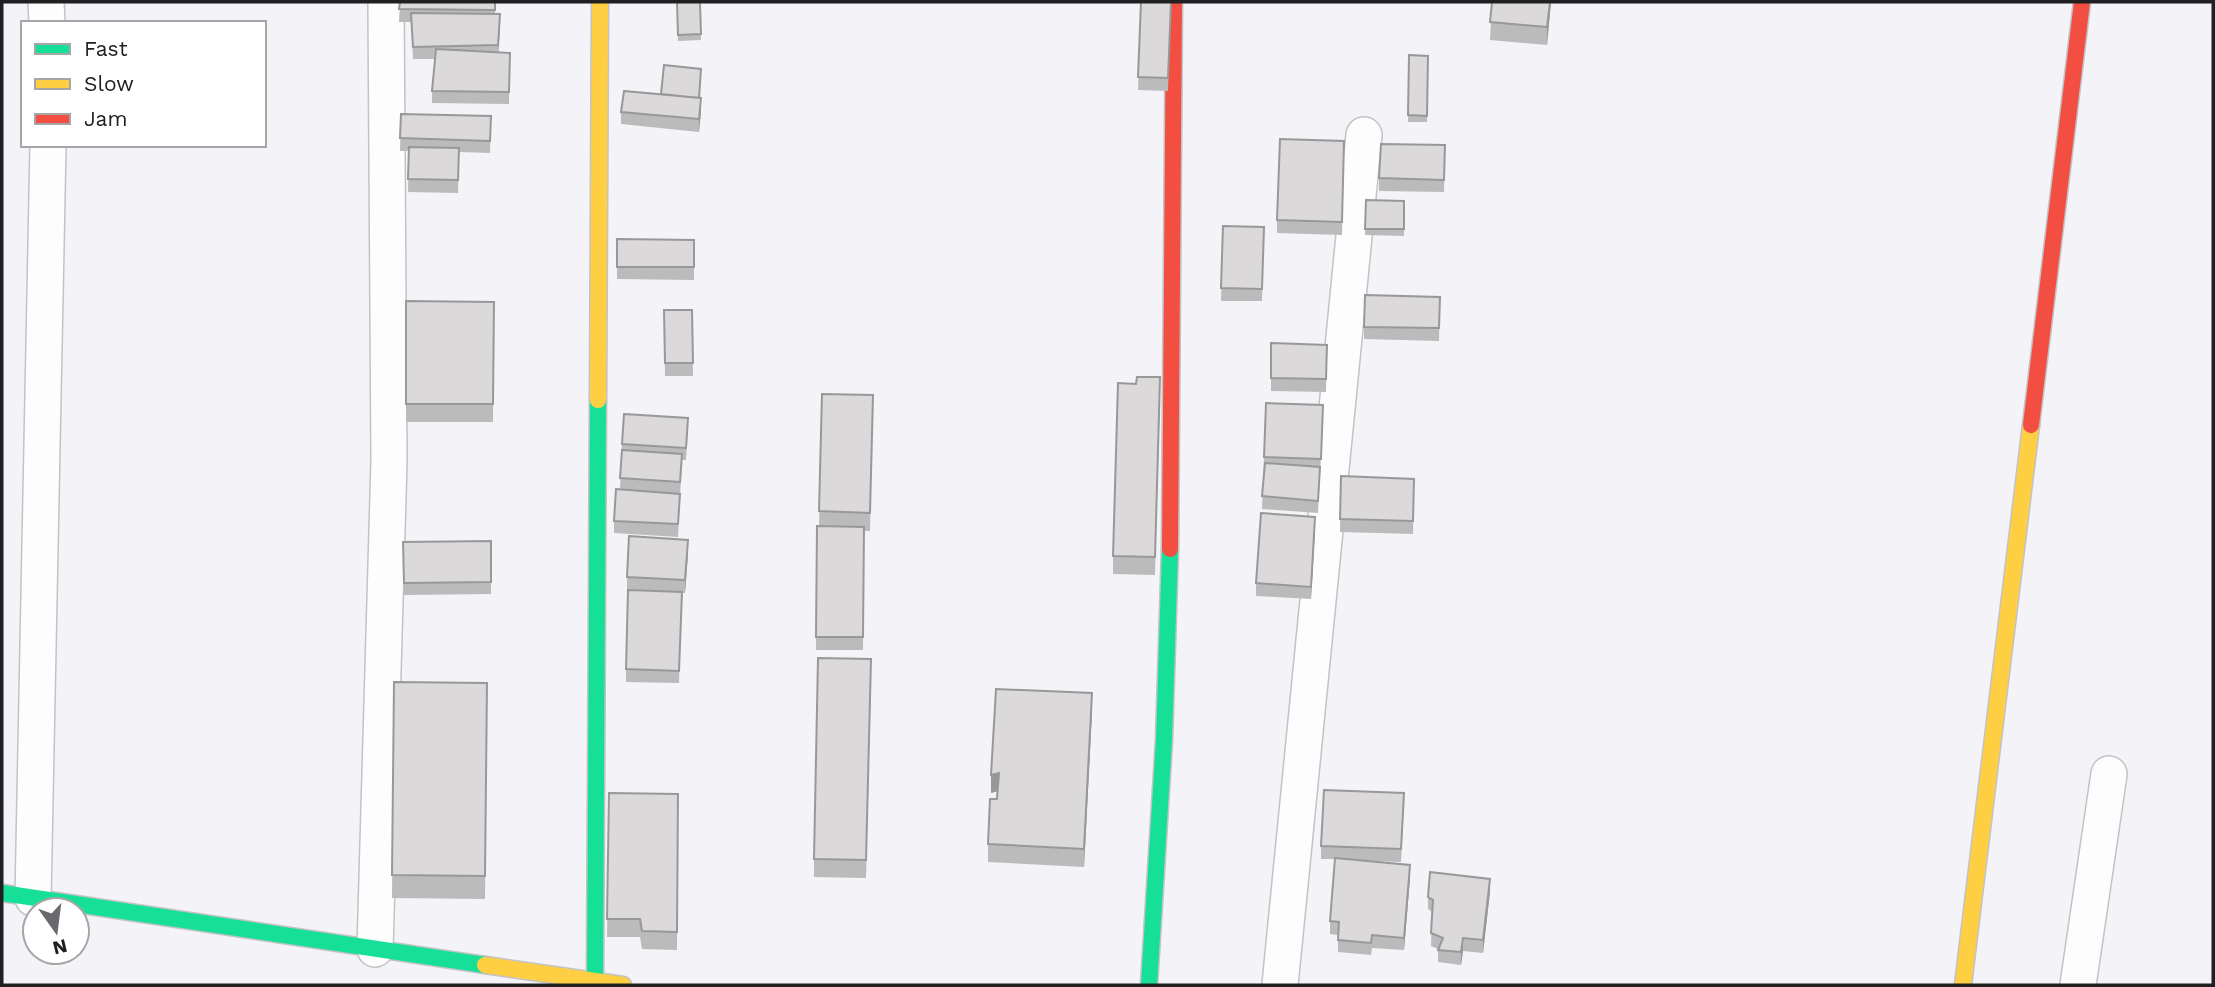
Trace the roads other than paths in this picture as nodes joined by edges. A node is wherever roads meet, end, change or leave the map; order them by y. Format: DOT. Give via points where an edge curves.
graph roads {
  1 [pos="47,2"];
  2 [pos="386,2"];
  3 [pos="600,2"];
  4 [pos="1174,2"];
  5 [pos="2082,2"];
  6 [pos="47,21"];
  7 [pos="1364,135"];
  8 [pos="48,147"];
  9 [pos="2109,774"];
  10 [pos="17,896"];
  11 [pos="375,949"];
  12 [pos="595,981"];
  13 [pos="623,985"];
  14 [pos="1149,985"];
  15 [pos="1280,985"];
  16 [pos="1963,985"];
  17 [pos="2078,985"];
  1 -- 6 [label="street"];
  2 -- 11 [label="street" via="389,461"];
  3 -- 12 [label="street"];
  4 -- 14 [label="street" via="1175,352 1166,734"];
  5 -- 16 [label="street"];
  7 -- 15 [label="street"];
  8 -- 10 [label="street"];
  9 -- 17 [label="street"];
  10 -- 11 [label="street"];
  11 -- 12 [label="street"];
  12 -- 13 [label="street"];
}
